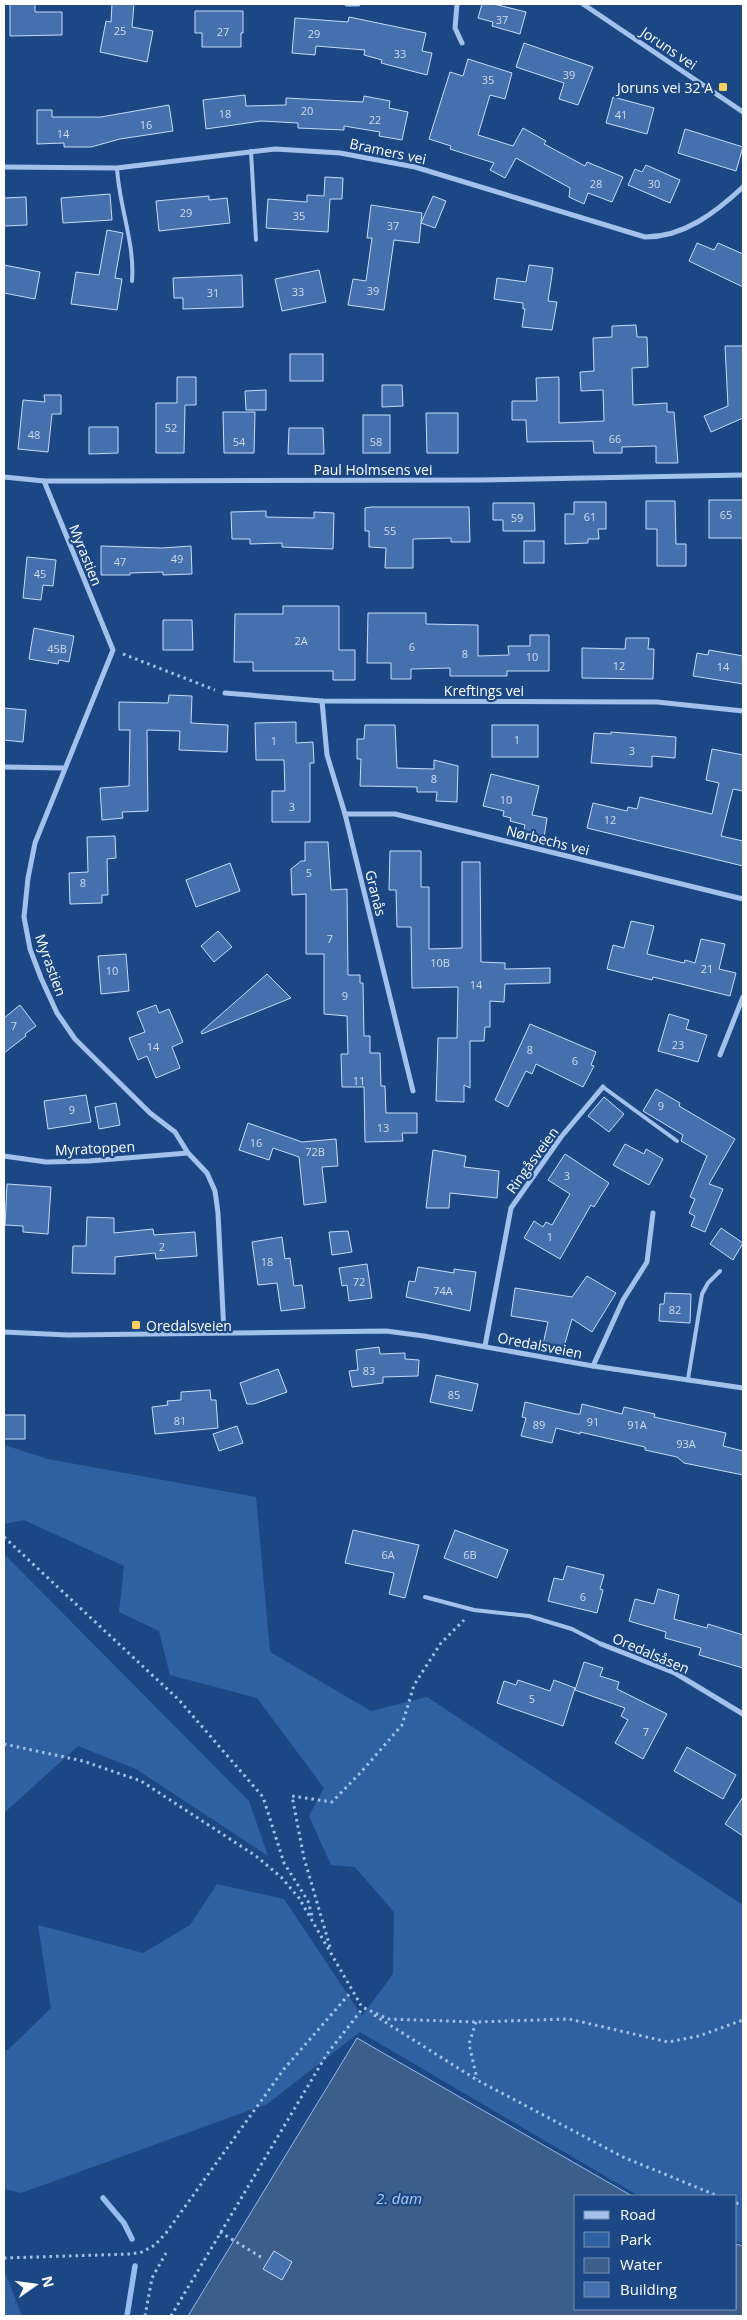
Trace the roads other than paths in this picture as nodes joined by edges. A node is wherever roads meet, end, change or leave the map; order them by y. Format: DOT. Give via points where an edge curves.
graph roads {
  1 [pos="347,4"];
  2 [pos="358,4"];
  3 [pos="457,4"];
  4 [pos="583,4"];
  5 [pos="462,43"];
  6 [pos="743,112"];
  7 [pos="251,150"];
  8 [pos="4,167"];
  9 [pos="117,168"];
  10 [pos="743,187"];
  11 [pos="256,240"];
  12 [pos="132,281"];
  13 [pos="743,474"];
  14 [pos="4,477"];
  15 [pos="44,481"];
  16 [pos="225,694"];
  17 [pos="322,701"];
  18 [pos="743,711"];
  19 [pos="4,767"];
  20 [pos="64,768"];
  21 [pos="345,814"];
  22 [pos="743,899"];
  23 [pos="743,997"];
  24 [pos="720,1055"];
  25 [pos="604,1087"];
  26 [pos="413,1091"];
  27 [pos="677,1141"];
  28 [pos="188,1153"];
  29 [pos="4,1156"];
  30 [pos="653,1213"];
  31 [pos="720,1271"];
  32 [pos="4,1332"];
  33 [pos="224,1333"];
  34 [pos="485,1346"];
  35 [pos="593,1366"];
  36 [pos="688,1379"];
  37 [pos="743,1388"];
  38 [pos="425,1597"];
  39 [pos="601,1644"];
  40 [pos="743,1714"];
  1 -- 2 [label="street"];
  3 -- 5 [label="street" via="455,28"];
  4 -- 6 [label="street, Joruns vei"];
  7 -- 9 [label="street, Bramers vei"];
  7 -- 10 [label="street, Bramers vei" via="305,150 376,158 645,237 659,237 685,229 722,206"];
  7 -- 11 [label="lane"];
  8 -- 9 [label="street, Bramers vei"];
  9 -- 12 [label="lane" via="119,196 132,253"];
  13 -- 15 [label="street, Paul Holmsens vei" via="480,480"];
  14 -- 15 [label="street, Paul Holmsens vei"];
  15 -- 20 [label="street, Myrastien" via="113,650"];
  16 -- 17 [label="street, Kreftings vei"];
  17 -- 18 [label="street, Kreftings vei" via="657,702"];
  17 -- 21 [label="street, Granås" via="327,755"];
  19 -- 20 [label="street"];
  20 -- 28 [label="street, Myrastien" via="35,843 28,878 24,916 30,949 57,1013 75,1038 150,1113 174,1132"];
  21 -- 22 [label="street, Nørbechs vei" via="395,814"];
  21 -- 26 [label="street, Granås"];
  23 -- 24 [label="street"];
  25 -- 27 [label="lane, Ringåsveien"];
  25 -- 34 [label="street, Ringåsveien" via="561,1137 512,1208"];
  28 -- 29 [label="street, Myratoppen" via="46,1162"];
  28 -- 33 [label="street, Myrastien" via="208,1173 215,1191"];
  30 -- 35 [label="street, Oredalsveien" via="647,1262 623,1300"];
  31 -- 36 [label="lane" via="702,1294"];
  32 -- 33 [label="street, Oredalsveien" via="68,1335"];
  33 -- 34 [label="street, Oredalsveien" via="386,1331"];
  34 -- 35 [label="street, Oredalsveien"];
  35 -- 36 [label="street, Oredalsveien"];
  36 -- 37 [label="street, Oredalsveien"];
  38 -- 39 [label="lane" via="474,1610 529,1616 572,1629"];
  39 -- 40 [label="street, Oredalsåsen" via="675,1673"];
}
